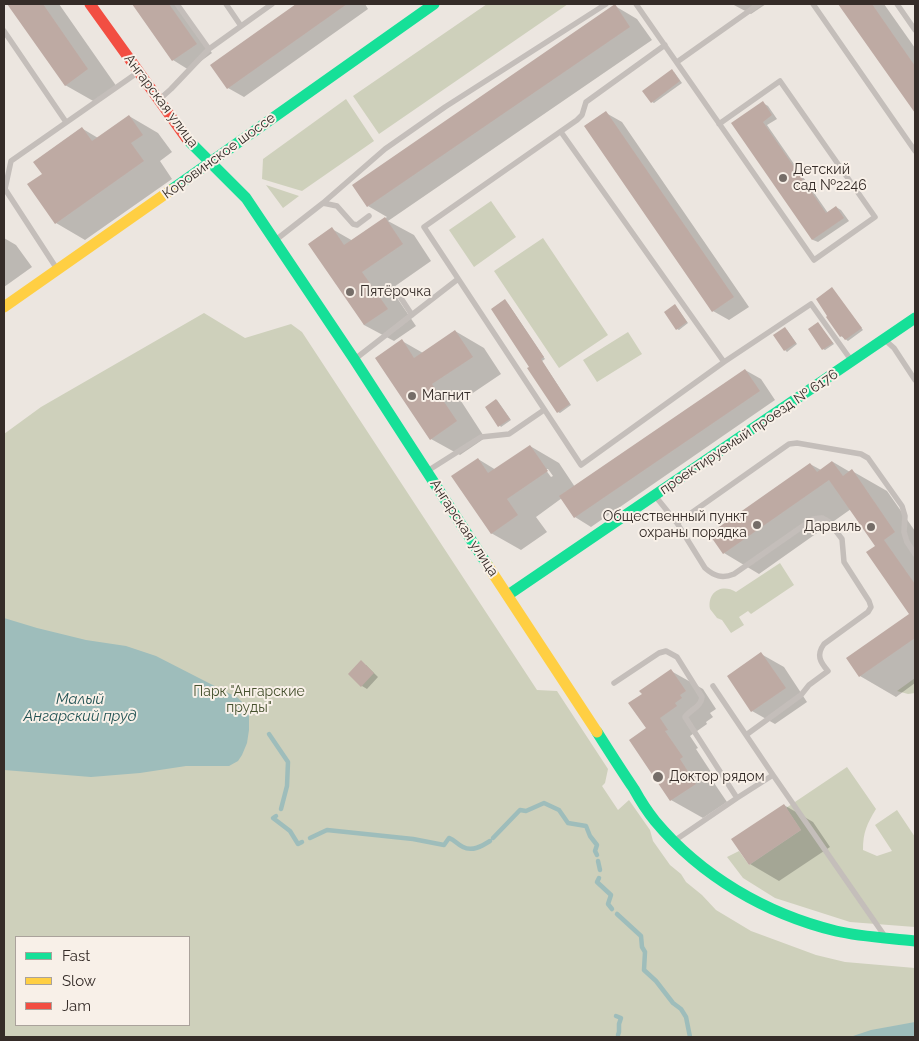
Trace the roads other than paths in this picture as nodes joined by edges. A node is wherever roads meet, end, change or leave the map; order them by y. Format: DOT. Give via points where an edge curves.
graph roads {
  1 [pos="90,4"];
  2 [pos="177,4"];
  3 [pos="226,4"];
  4 [pos="272,4"];
  5 [pos="434,4"];
  6 [pos="606,4"];
  7 [pos="636,4"];
  8 [pos="759,4"];
  9 [pos="812,4"];
  10 [pos="897,4"];
  11 [pos="241,26"];
  12 [pos="915,30"];
  13 [pos="4,31"];
  14 [pos="665,45"];
  15 [pos="209,49"];
  16 [pos="677,62"];
  17 [pos="139,72"];
  18 [pos="159,99"];
  19 [pos="66,122"];
  20 [pos="719,124"];
  21 [pos="561,132"];
  22 [pos="915,152"];
  23 [pos="210,163"];
  24 [pos="323,203"];
  25 [pos="369,216"];
  26 [pos="274,241"];
  27 [pos="58,270"];
  28 [pos="458,279"];
  29 [pos="395,289"];
  30 [pos="4,307"];
  31 [pos="412,314"];
  32 [pos="915,318"];
  33 [pos="885,340"];
  34 [pos="354,359"];
  35 [pos="724,362"];
  36 [pos="852,362"];
  37 [pos="915,380"];
  38 [pos="544,410"];
  39 [pos="427,471"];
  40 [pos="655,496"];
  41 [pos="677,523"];
  42 [pos="915,554"];
  43 [pos="508,595"];
  44 [pos="614,683"];
  45 [pos="713,686"];
  46 [pos="746,735"];
  47 [pos="773,775"];
  48 [pos="737,798"];
  49 [pos="673,842"];
  50 [pos="886,938"];
  51 [pos="915,941"];
  1 -- 17 [label="street, Ангарская улица"];
  2 -- 15 [label="lane"];
  3 -- 11 [label="lane"];
  4 -- 11 [label="lane"];
  5 -- 23 [label="street, Коровинское шоссе"];
  6 -- 24 [label="lane" via="385,148"];
  7 -- 14 [label="lane"];
  8 -- 16 [label="lane"];
  9 -- 22 [label="lane"];
  10 -- 12 [label="lane"];
  11 -- 15 [label="lane"];
  13 -- 19 [label="lane"];
  14 -- 16 [label="lane"];
  14 -- 21 [label="lane" via="586,102 580,118"];
  15 -- 18 [label="lane"];
  16 -- 20 [label="lane"];
  17 -- 18 [label="street, Ангарская улица"];
  17 -- 19 [label="lane"];
  18 -- 23 [label="street, Ангарская улица" via="185,136"];
  19 -- 27 [label="lane" via="11,160 5,189"];
  20 -- 20 [label="lane" via="814,260 875,217 780,81"];
  21 -- 28 [label="lane" via="424,227"];
  21 -- 35 [label="lane"];
  23 -- 26 [label="street, Ангарская улица" via="246,198"];
  23 -- 27 [label="street, Коровинское шоссе"];
  24 -- 25 [label="lane" via="337,206 353,224"];
  24 -- 26 [label="lane"];
  26 -- 34 [label="street, Ангарская улица"];
  27 -- 30 [label="street, Коровинское шоссе"];
  28 -- 31 [label="lane"];
  28 -- 38 [label="lane"];
  29 -- 31 [label="lane"];
  31 -- 34 [label="lane"];
  32 -- 33 [label="street, проектируемый проезд № 6176"];
  33 -- 36 [label="street, проектируемый проезд № 6176"];
  33 -- 37 [label="lane"];
  34 -- 39 [label="street, Ангарская улица"];
  35 -- 36 [label="lane" via="811,304"];
  35 -- 38 [label="lane" via="581,465"];
  36 -- 40 [label="street, проектируемый проезд № 6176"];
  38 -- 39 [label="lane" via="509,434 481,437"];
  39 -- 43 [label="street, Ангарская улица"];
  40 -- 41 [label="lane"];
  40 -- 43 [label="street, проектируемый проезд № 6176"];
  41 -- 42 [label="lane" via="789,444 797,443 868,458 902,506 904,532"];
  41 -- 46 [label="lane" via="705,568 720,577 727,577 813,519 822,518 830,522 842,539 844,562 871,607 824,644 820,650 820,662 828,671"];
  43 -- 49 [label="street, Ангарская улица" via="653,819"];
  44 -- 48 [label="lane" via="659,653 666,651 677,657 702,697 699,706 685,717"];
  45 -- 46 [label="lane"];
  46 -- 47 [label="lane"];
  47 -- 48 [label="lane"];
  47 -- 50 [label="lane"];
  48 -- 49 [label="lane"];
  49 -- 50 [label="street, Ангарская улица" via="700,866 763,905 830,929"];
  50 -- 51 [label="street, Ангарская улица"];
}
